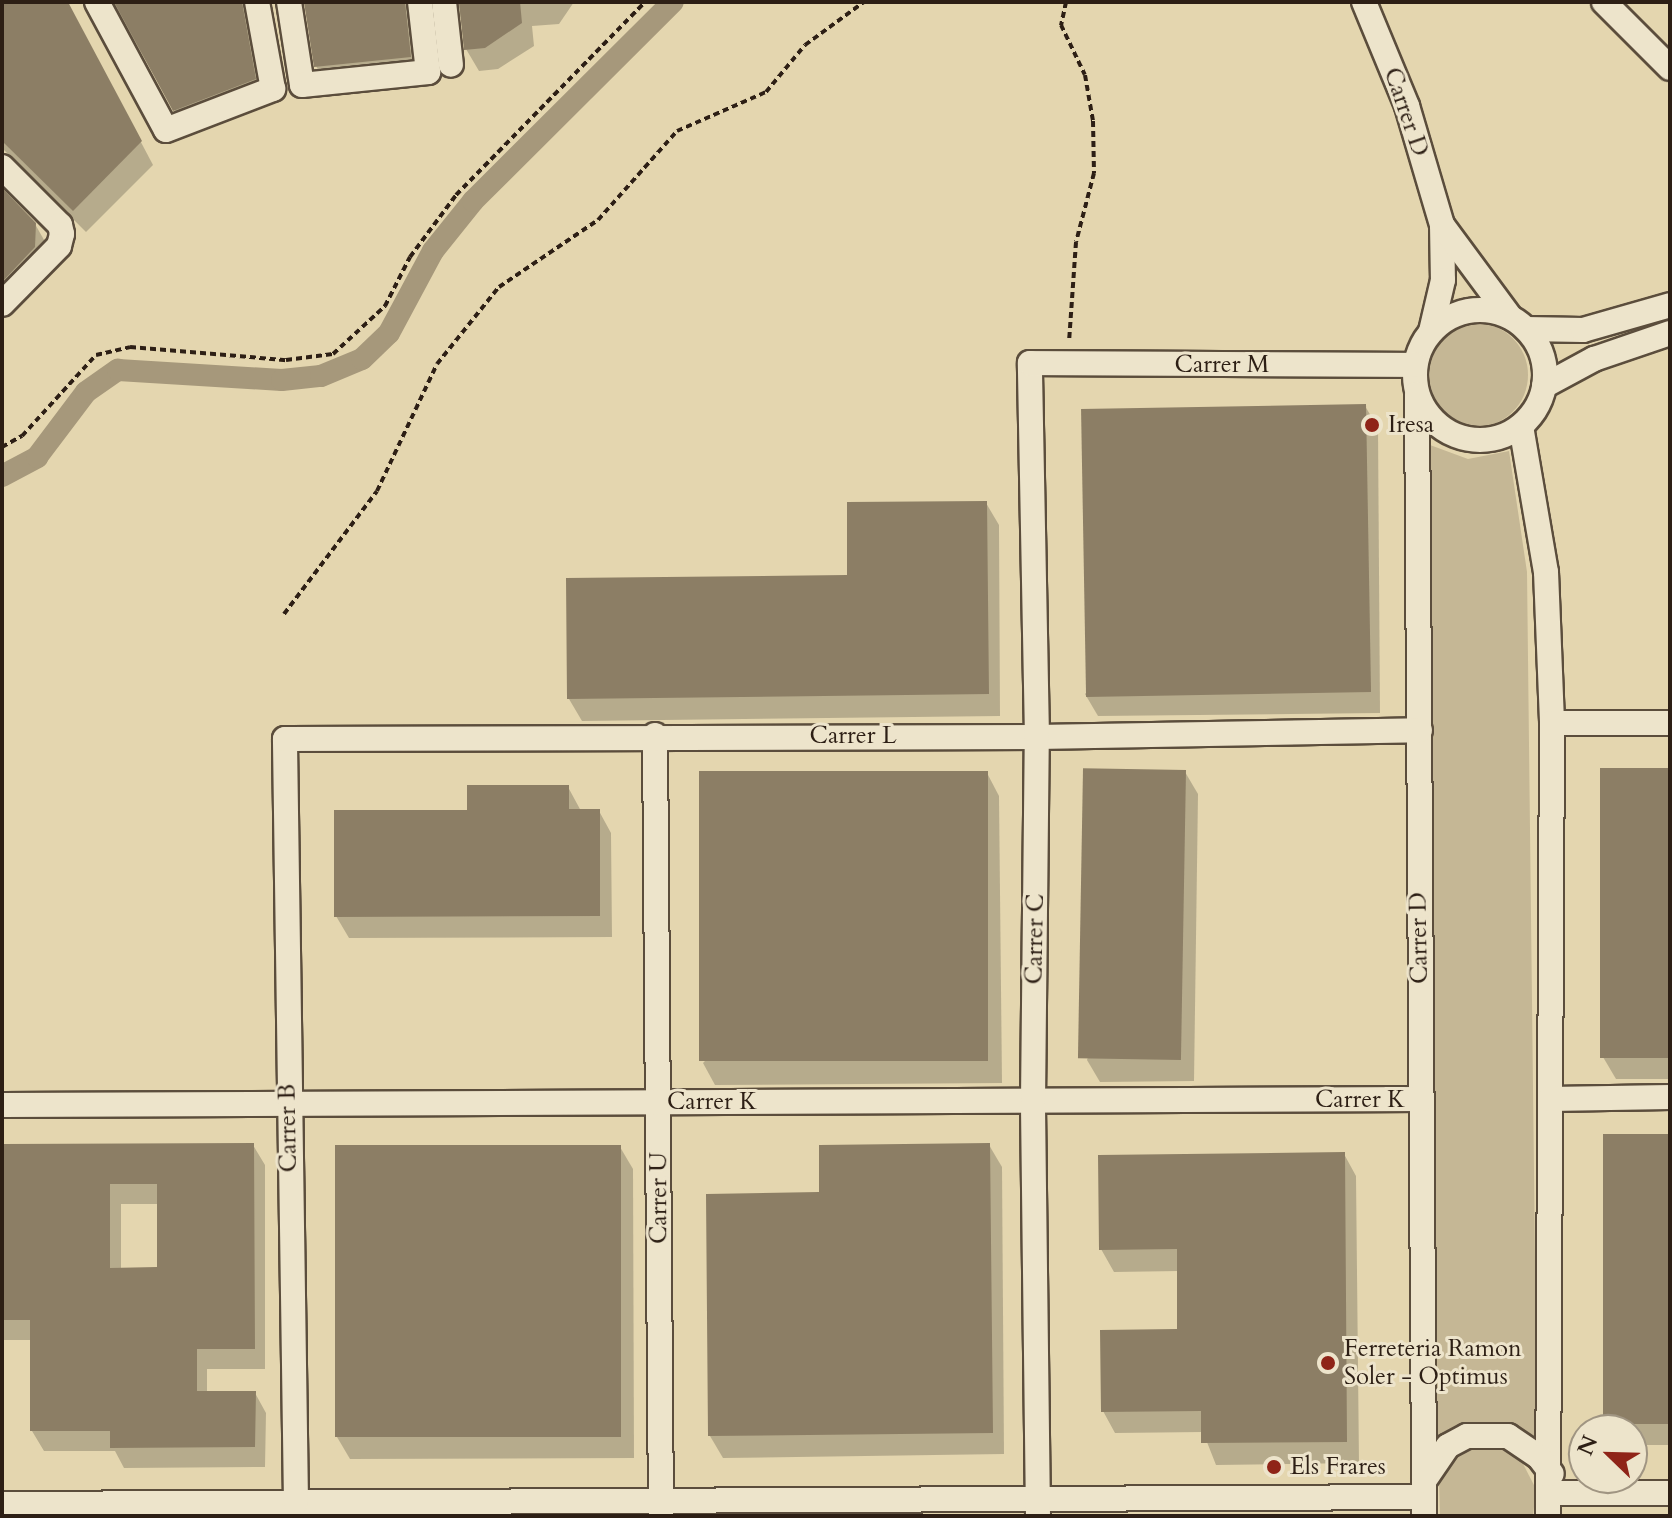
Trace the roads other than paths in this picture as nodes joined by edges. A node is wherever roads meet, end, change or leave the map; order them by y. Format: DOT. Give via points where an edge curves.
graph roads {
  1 [pos="97,2"];
  2 [pos="257,2"];
  3 [pos="289,2"];
  4 [pos="420,2"];
  5 [pos="444,2"];
  6 [pos="1364,2"];
  7 [pos="1604,2"];
  8 [pos="451,65"];
  9 [pos="1670,68"];
  10 [pos="2,167"];
  11 [pos="1442,225"];
  12 [pos="2,304"];
  13 [pos="1670,305"];
  14 [pos="1518,323"];
  15 [pos="1431,331"];
  16 [pos="1670,333"];
  17 [pos="1030,363"];
  18 [pos="1415,365"];
  19 [pos="1544,386"];
  20 [pos="1417,394"];
  21 [pos="1521,426"];
  22 [pos="1552,723"];
  23 [pos="1670,723"];
  24 [pos="1420,730"];
  25 [pos="655,735"];
  26 [pos="1037,737"];
  27 [pos="285,739"];
  28 [pos="1670,1097"];
  29 [pos="1422,1099"];
  30 [pos="1550,1099"];
  31 [pos="1033,1101"];
  32 [pos="659,1102"];
  33 [pos="288,1103"];
  34 [pos="2,1105"];
  35 [pos="1670,1493"];
  36 [pos="1552,1502"];
  37 [pos="2,1504"];
  38 [pos="1425,1504"];
  39 [pos="1038,1506"];
  40 [pos="293,1509"];
  41 [pos="661,1509"];
  1 -- 2 [label="street" via="166,130 273,89"];
  3 -- 4 [label="street" via="302,85 428,72"];
  5 -- 8 [label="street"];
  6 -- 11 [label="street, Carrer D" via="1407,106"];
  7 -- 9 [label="street"];
  10 -- 12 [label="street" via="60,225 62,234 59,246"];
  11 -- 14 [label="street, Carrer D"];
  11 -- 15 [label="street, Carrer D" via="1443,280"];
  13 -- 14 [label="street" via="1583,330"];
  14 -- 15 [label="street" via="1468,311"];
  14 -- 19 [label="street" via="1538,346"];
  15 -- 18 [label="street"];
  16 -- 19 [label="street" via="1594,359"];
  17 -- 18 [label="street, Carrer M"];
  17 -- 26 [label="street, Carrer C"];
  18 -- 20 [label="street"];
  19 -- 21 [label="street"];
  20 -- 21 [label="street" via="1441,429 1461,438 1503,437"];
  20 -- 24 [label="street, Carrer D"];
  21 -- 22 [label="street" via="1546,572"];
  22 -- 23 [label="street"];
  22 -- 30 [label="street"];
  24 -- 26 [label="street, Carrer L"];
  24 -- 29 [label="street, Carrer D"];
  25 -- 26 [label="street, Carrer L"];
  25 -- 27 [label="street, Carrer L"];
  25 -- 32 [label="street, Carrer U"];
  26 -- 31 [label="street, Carrer C"];
  27 -- 33 [label="street, Carrer B"];
  28 -- 30 [label="street"];
  29 -- 31 [label="street, Carrer K"];
  29 -- 38 [label="street, Carrer D"];
  30 -- 36 [label="street"];
  31 -- 32 [label="street, Carrer K"];
  31 -- 39 [label="street, Carrer C"];
  32 -- 33 [label="street, Carrer K"];
  32 -- 41 [label="street, Carrer U"];
  33 -- 34 [label="street, Carrer K"];
  33 -- 40 [label="street, Carrer B"];
  35 -- 36 [label="street"];
  36 -- 38 [label="street" via="1526,1446 1487,1433 1448,1446"];
  37 -- 40 [label="street"];
  38 -- 39 [label="street"];
  39 -- 41 [label="street"];
  40 -- 41 [label="street"];
}
